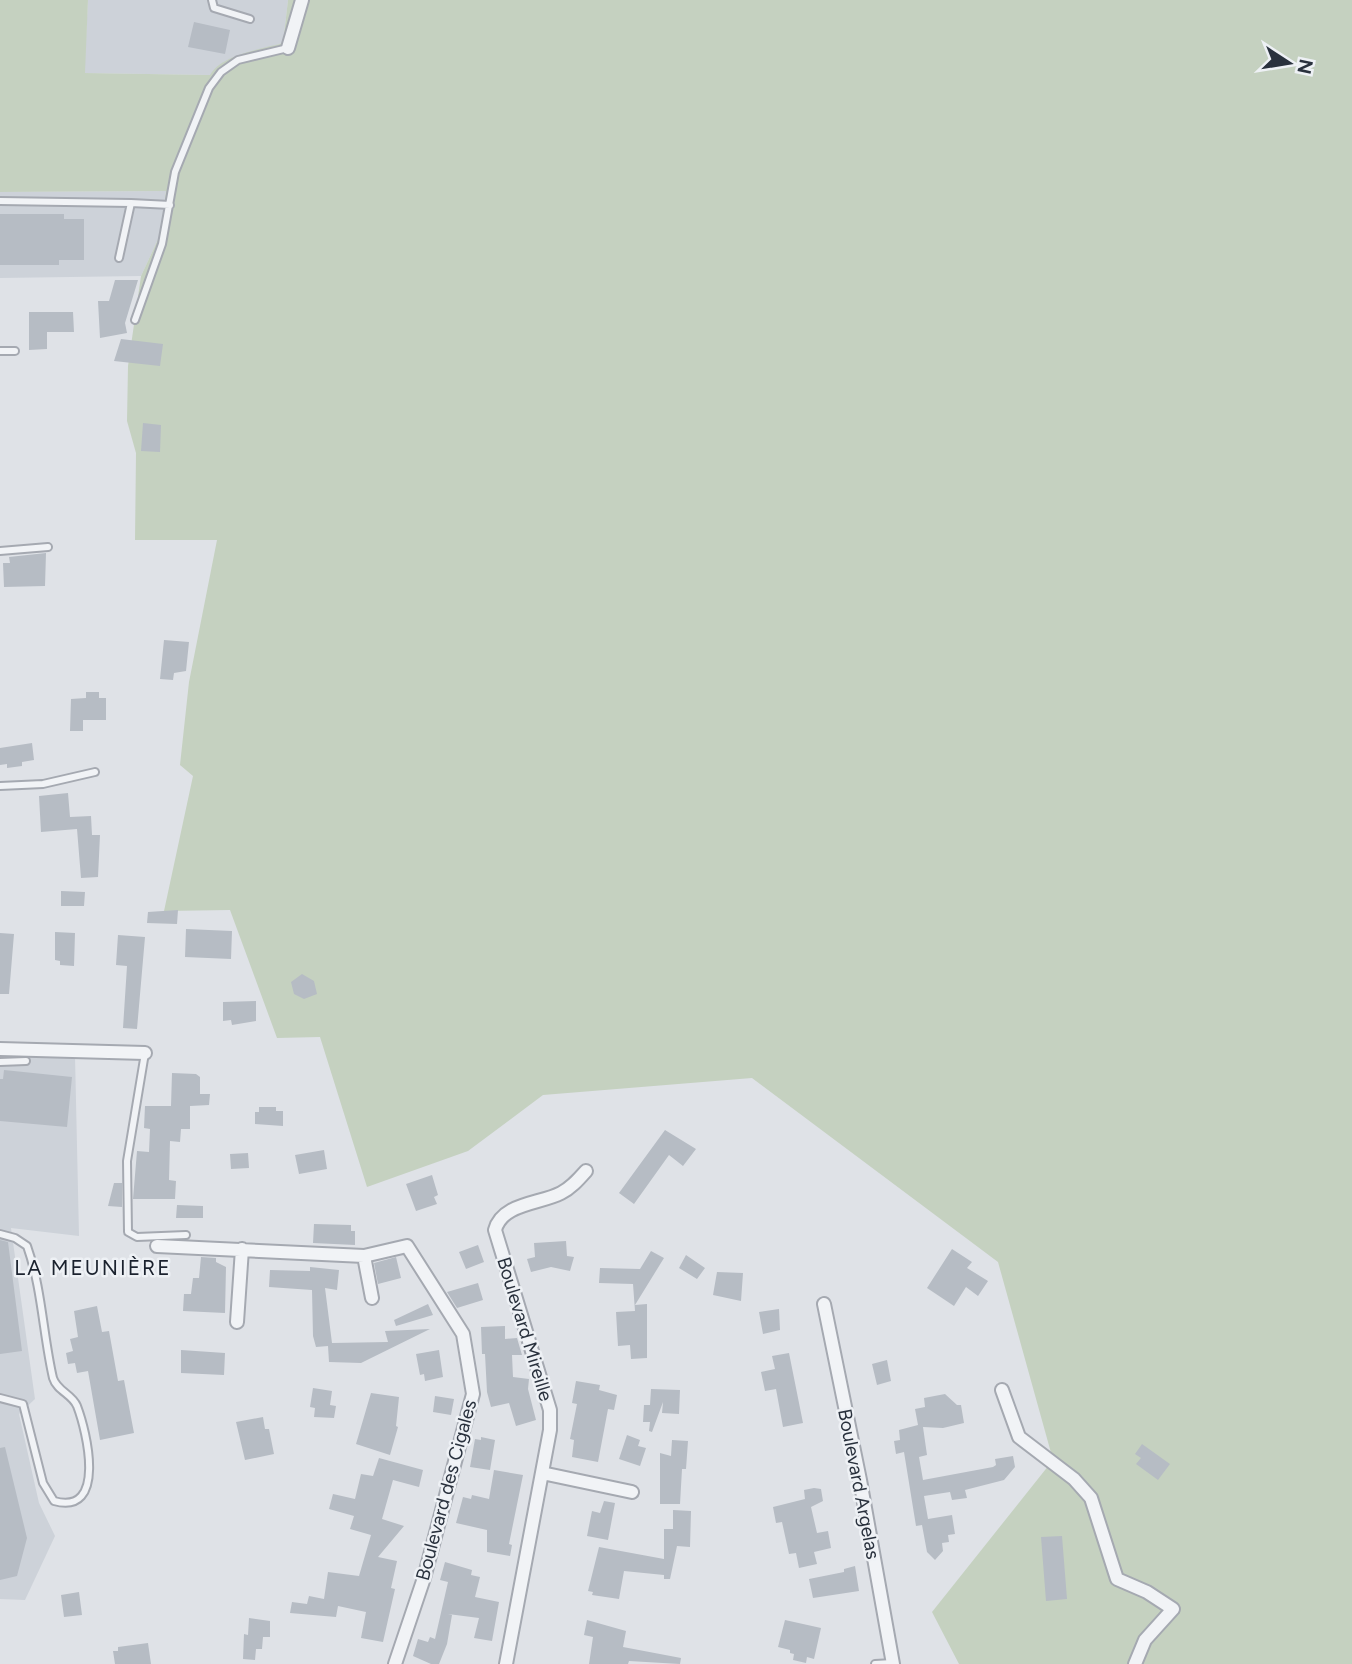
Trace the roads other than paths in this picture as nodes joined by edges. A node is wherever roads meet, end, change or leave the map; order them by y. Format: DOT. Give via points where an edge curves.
graph roads {
  1 [pos="212,0"];
  2 [pos="302,0"];
  3 [pos="250,19"];
  4 [pos="288,48"];
  5 [pos="0,201"];
  6 [pos="131,202"];
  7 [pos="170,205"];
  8 [pos="118,258"];
  9 [pos="135,320"];
  10 [pos="0,351"];
  11 [pos="15,351"];
  12 [pos="48,547"];
  13 [pos="0,551"];
  14 [pos="95,772"];
  15 [pos="0,786"];
  16 [pos="0,1049"];
  17 [pos="145,1053"];
  18 [pos="26,1061"];
  19 [pos="0,1062"];
  20 [pos="586,1171"];
  21 [pos="0,1234"];
  22 [pos="186,1235"];
  23 [pos="157,1247"];
  24 [pos="242,1249"];
  25 [pos="364,1256"];
  26 [pos="372,1298"];
  27 [pos="824,1304"];
  28 [pos="237,1322"];
  29 [pos="1002,1390"];
  30 [pos="0,1398"];
  31 [pos="542,1474"];
  32 [pos="632,1492"];
  33 [pos="395,1664"];
  34 [pos="506,1664"];
  35 [pos="875,1664"];
  36 [pos="893,1664"];
  37 [pos="1135,1664"];
  1 -- 3 [label="lane" via="221,13"];
  2 -- 4 [label="street"];
  4 -- 7 [label="lane" via="238,60 221,72 209,88 184,147"];
  5 -- 6 [label="lane"];
  6 -- 7 [label="lane"];
  6 -- 8 [label="lane"];
  7 -- 9 [label="lane" via="162,244"];
  10 -- 11 [label="lane"];
  12 -- 13 [label="lane"];
  14 -- 15 [label="lane" via="43,784"];
  16 -- 17 [label="street"];
  17 -- 22 [label="lane" via="127,1161 128,1231 137,1237"];
  18 -- 19 [label="lane"];
  20 -- 31 [label="street, Boulevard Mireille" via="561,1193 509,1212 499,1219 495,1230 550,1410"];
  21 -- 30 [label="lane" via="27,1246 55,1386 76,1404 90,1466 89,1485 77,1501 67,1505 54,1501 43,1483 23,1404"];
  23 -- 24 [label="street"];
  24 -- 25 [label="street"];
  24 -- 28 [label="street"];
  25 -- 26 [label="street"];
  25 -- 33 [label="street, Boulevard des Cigales" via="407,1245 463,1334 473,1394 424,1577"];
  27 -- 36 [label="street, Boulevard Argelas"];
  29 -- 37 [label="street" via="1019,1437 1074,1479 1091,1498 1116,1578 1173,1609 1145,1640"];
  31 -- 32 [label="street"];
  31 -- 34 [label="street, Boulevard Mireille"];
  35 -- 36 [label="lane"];
}
